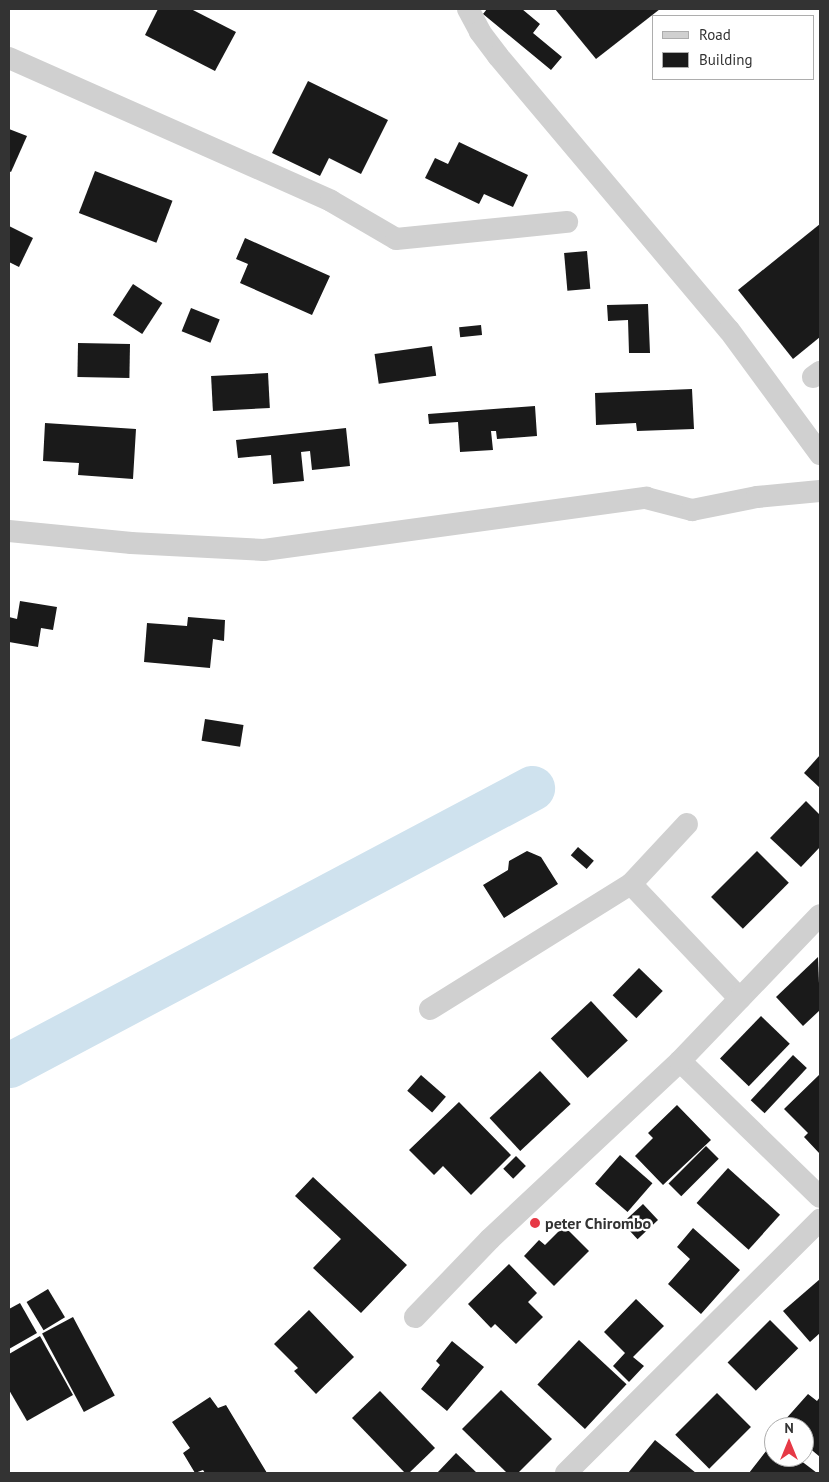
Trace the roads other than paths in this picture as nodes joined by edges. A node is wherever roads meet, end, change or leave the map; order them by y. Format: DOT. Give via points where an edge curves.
graph roads {
  1 [pos="468,9"];
  2 [pos="9,58"];
  3 [pos="567,222"];
  4 [pos="820,454"];
  5 [pos="820,491"];
  6 [pos="9,531"];
  7 [pos="687,824"];
  8 [pos="631,884"];
  9 [pos="820,915"];
  10 [pos="740,999"];
  11 [pos="430,1009"];
  12 [pos="680,1061"];
  13 [pos="820,1197"];
  14 [pos="820,1220"];
  15 [pos="414,1317"];
  16 [pos="566,1473"];
  1 -- 4 [label="street" via="498,56 729,330"];
  2 -- 3 [label="street" via="331,202 396,239"];
  5 -- 6 [label="street" via="757,497 692,510 646,498 264,550 131,543"];
  7 -- 8 [label="street"];
  8 -- 10 [label="street"];
  8 -- 11 [label="street"];
  9 -- 10 [label="street"];
  10 -- 12 [label="street"];
  12 -- 13 [label="street"];
  12 -- 15 [label="street" via="490,1239"];
  14 -- 16 [label="street"];
}
